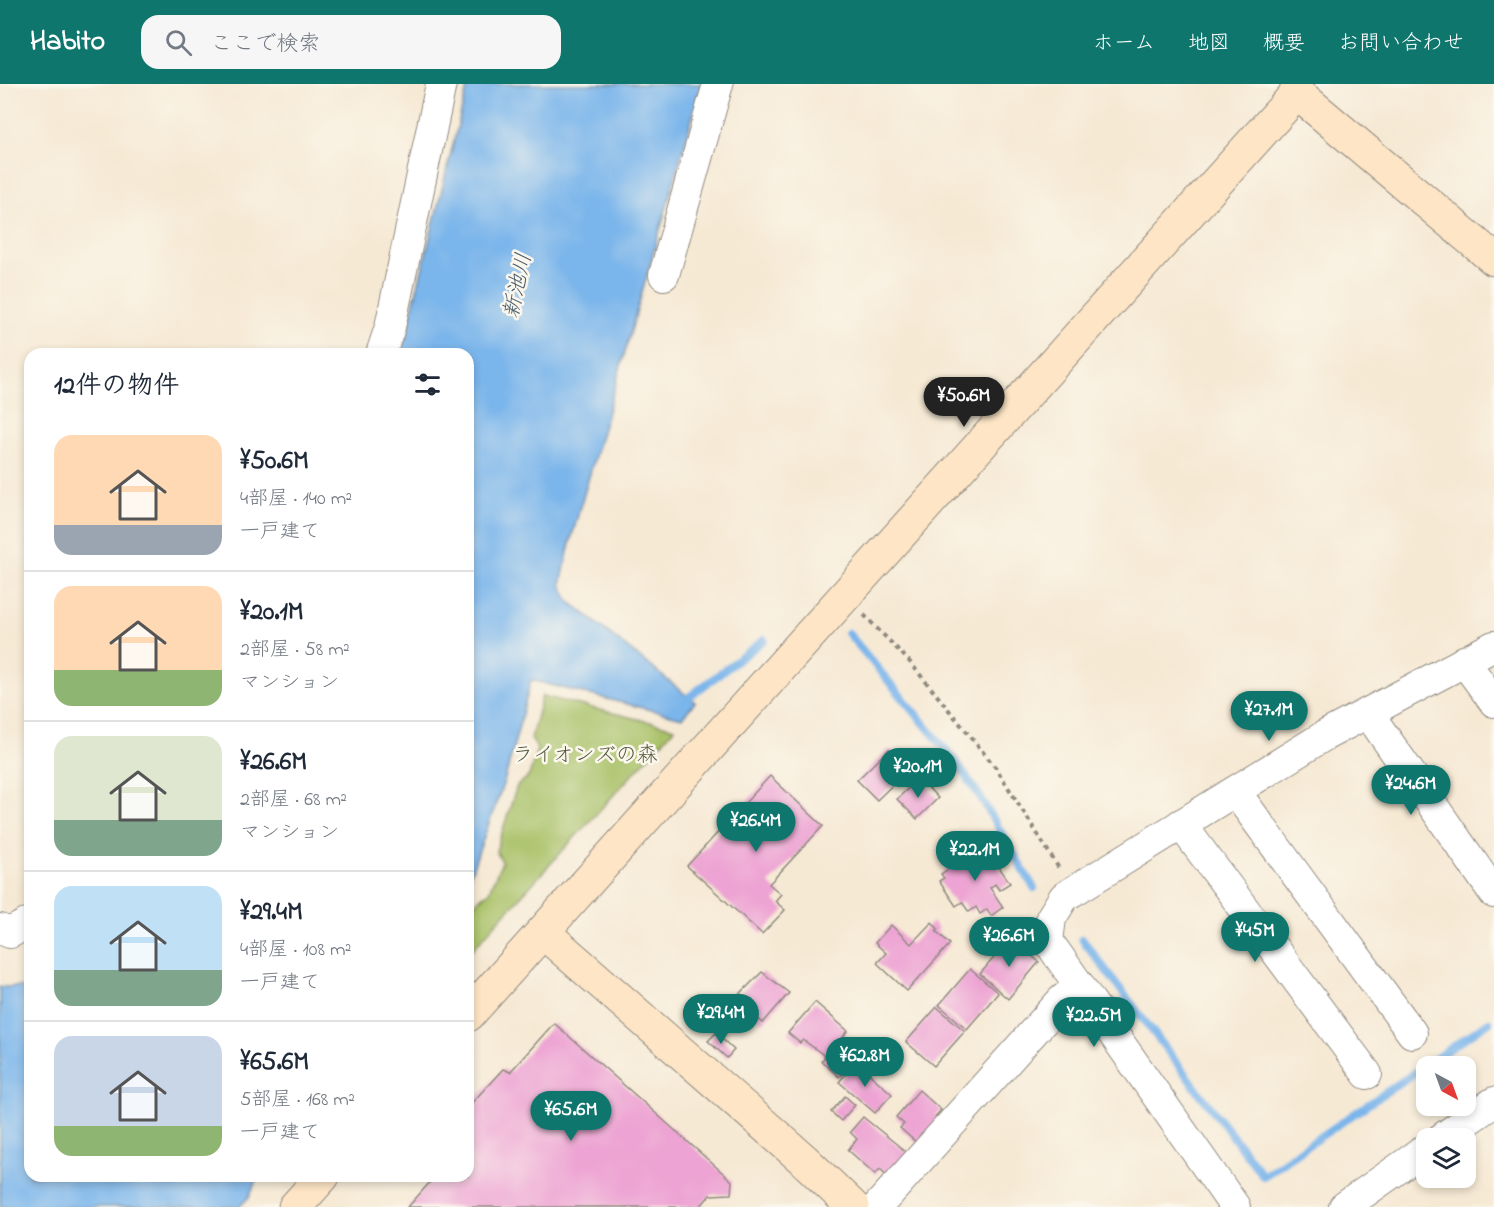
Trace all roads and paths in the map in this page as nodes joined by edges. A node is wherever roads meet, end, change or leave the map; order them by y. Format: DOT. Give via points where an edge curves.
graph roads {
  1 [pos="441,84"];
  2 [pos="718,84"];
  3 [pos="1292,89"];
  4 [pos="1494,259"];
  5 [pos="664,275"];
  6 [pos="383,348"];
  7 [pos="859,611"];
  8 [pos="1494,646"];
  9 [pos="1464,661"];
  10 [pos="1494,702"];
  11 [pos="1368,713"];
  12 [pos="1235,791"];
  13 [pos="1181,824"];
  14 [pos="1074,891"];
  15 [pos="1494,893"];
  16 [pos="24,925"];
  17 [pos="0,929"];
  18 [pos="543,932"];
  19 [pos="1080,986"];
  20 [pos="474,1008"];
  21 [pos="1412,1033"];
  22 [pos="1367,1074"];
  23 [pos="1494,1102"];
  24 [pos="1456,1128"];
  25 [pos="1416,1156"];
  26 [pos="318,1182"];
  27 [pos="295,1207"];
  28 [pos="853,1207"];
  29 [pos="877,1207"];
  30 [pos="1235,1207"];
  31 [pos="1344,1207"];
  1 -- 6 [label="street"];
  2 -- 5 [label="street"];
  3 -- 4 [label="street"];
  3 -- 18 [label="street"];
  7 -- 14 [label="path" via="909,661 996,768"];
  8 -- 9 [label="street"];
  9 -- 10 [label="street"];
  9 -- 11 [label="street"];
  11 -- 12 [label="street"];
  11 -- 15 [label="street"];
  12 -- 13 [label="street"];
  12 -- 21 [label="street"];
  13 -- 14 [label="street"];
  13 -- 22 [label="street"];
  14 -- 19 [label="street" via="1064,897 1051,918 1048,941"];
  16 -- 17 [label="street" via="10,933"];
  18 -- 20 [label="street"];
  18 -- 28 [label="street"];
  19 -- 29 [label="street" via="1062,1000"];
  19 -- 30 [label="street"];
  23 -- 24 [label="street"];
  25 -- 31 [label="street"];
  26 -- 27 [label="street"];
}
